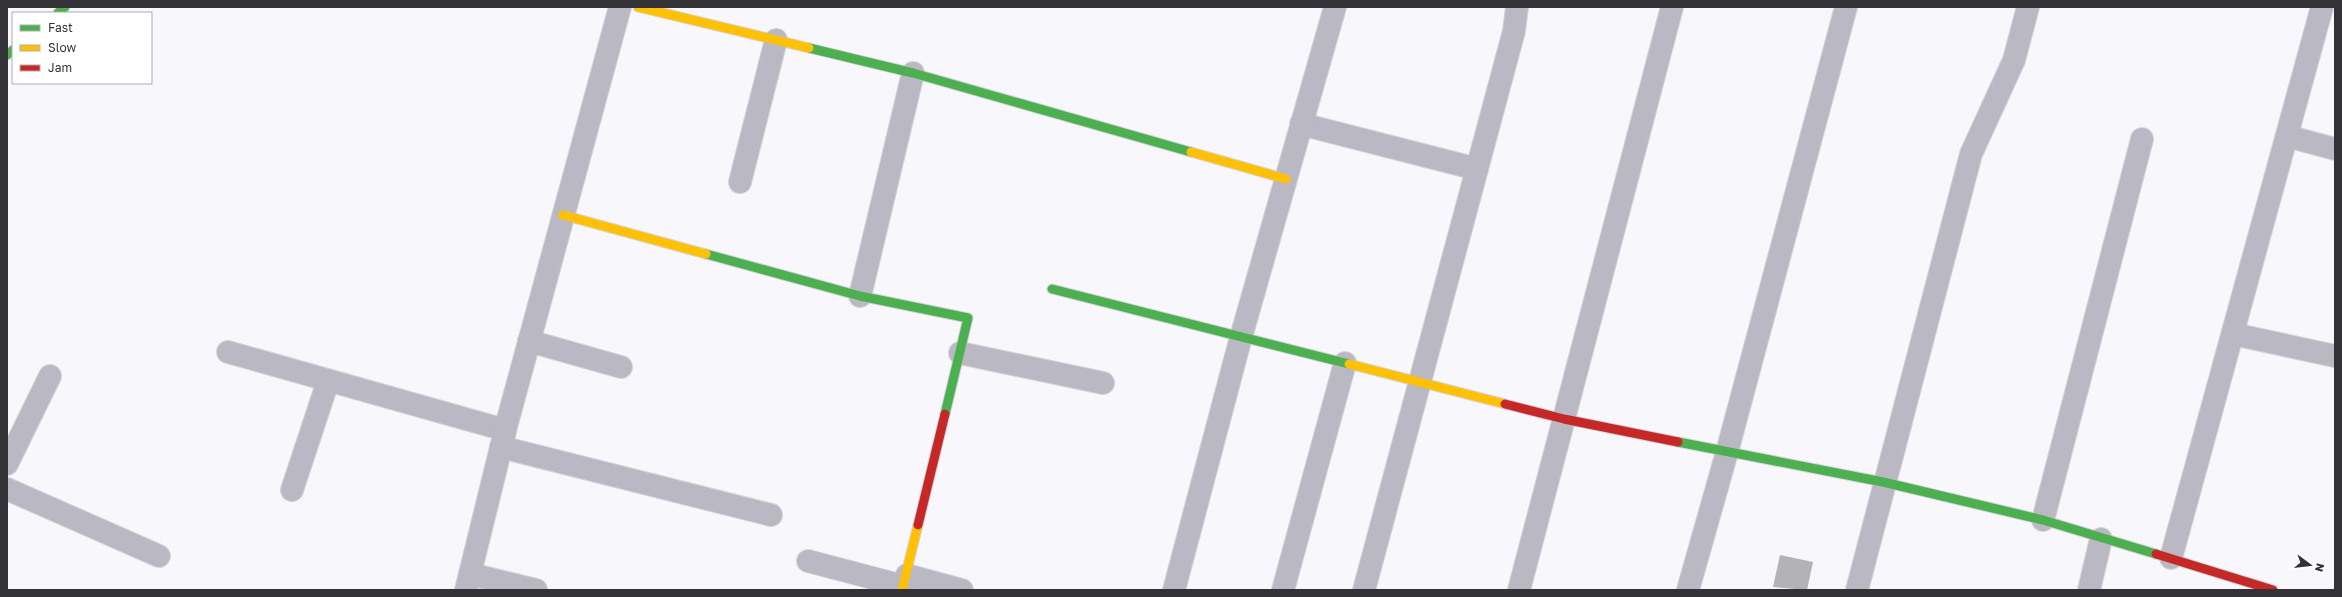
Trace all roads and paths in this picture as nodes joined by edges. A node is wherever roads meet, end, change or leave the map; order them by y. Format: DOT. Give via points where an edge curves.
graph roads {
  1 [pos="620,7"];
  2 [pos="638,7"];
  3 [pos="1335,7"];
  4 [pos="1517,7"];
  5 [pos="1672,7"];
  6 [pos="1846,7"];
  7 [pos="2028,7"];
  8 [pos="2322,7"];
  9 [pos="776,40"];
  10 [pos="913,73"];
  11 [pos="1301,124"];
  12 [pos="2287,136"];
  13 [pos="2142,139"];
  14 [pos="2335,149"];
  15 [pos="1478,169"];
  16 [pos="1286,179"];
  17 [pos="740,182"];
  18 [pos="564,216"];
  19 [pos="1052,289"];
  20 [pos="860,296"];
  21 [pos="2233,334"];
  22 [pos="1241,337"];
  23 [pos="529,341"];
  24 [pos="228,352"];
  25 [pos="960,353"];
  26 [pos="2335,356"];
  27 [pos="1345,363"];
  28 [pos="621,367"];
  29 [pos="50,376"];
  30 [pos="328,381"];
  31 [pos="1421,382"];
  32 [pos="1102,383"];
  33 [pos="1564,419"];
  34 [pos="503,438"];
  35 [pos="1727,452"];
  36 [pos="7,464"];
  37 [pos="1883,482"];
  38 [pos="7,489"];
  39 [pos="292,490"];
  40 [pos="771,515"];
  41 [pos="2042,520"];
  42 [pos="2101,540"];
  43 [pos="159,556"];
  44 [pos="2171,558"];
  45 [pos="808,561"];
  46 [pos="468,582"];
  47 [pos="904,584"];
  48 [pos="536,590"];
  49 [pos="962,590"];
  50 [pos="1174,590"];
  51 [pos="1283,590"];
  52 [pos="1364,590"];
  53 [pos="1519,590"];
  54 [pos="1688,590"];
  55 [pos="1857,590"];
  56 [pos="2089,590"];
  57 [pos="2273,590"];
  1 -- 18 [label="street"];
  2 -- 9 [label="street"];
  3 -- 11 [label="street"];
  4 -- 15 [label="street" via="1514,31"];
  5 -- 33 [label="street"];
  6 -- 35 [label="street"];
  7 -- 37 [label="street" via="2014,60 1971,154"];
  8 -- 12 [label="street"];
  9 -- 10 [label="street"];
  9 -- 17 [label="street"];
  10 -- 16 [label="street"];
  10 -- 20 [label="street"];
  11 -- 15 [label="street"];
  11 -- 16 [label="street"];
  12 -- 14 [label="street"];
  12 -- 21 [label="street"];
  13 -- 41 [label="street"];
  15 -- 31 [label="street"];
  16 -- 22 [label="street"];
  18 -- 20 [label="street"];
  18 -- 23 [label="street"];
  19 -- 22 [label="street"];
  20 -- 25 [label="street" via="968,318"];
  21 -- 26 [label="street"];
  21 -- 44 [label="street"];
  22 -- 27 [label="street"];
  22 -- 50 [label="street"];
  23 -- 28 [label="street"];
  23 -- 34 [label="street"];
  24 -- 30 [label="street"];
  25 -- 32 [label="street"];
  25 -- 47 [label="street"];
  27 -- 31 [label="street"];
  27 -- 51 [label="street"];
  29 -- 36 [label="street"];
  30 -- 34 [label="street"];
  30 -- 39 [label="street"];
  31 -- 33 [label="street"];
  31 -- 52 [label="street"];
  33 -- 35 [label="street"];
  33 -- 53 [label="street"];
  34 -- 40 [label="street"];
  34 -- 46 [label="street"];
  35 -- 37 [label="street"];
  35 -- 54 [label="street"];
  37 -- 41 [label="street"];
  37 -- 55 [label="street"];
  38 -- 43 [label="street"];
  41 -- 42 [label="street"];
  42 -- 44 [label="street"];
  42 -- 56 [label="street"];
  44 -- 57 [label="street"];
  45 -- 47 [label="street"];
  46 -- 48 [label="street"];
  47 -- 49 [label="street"];
}
